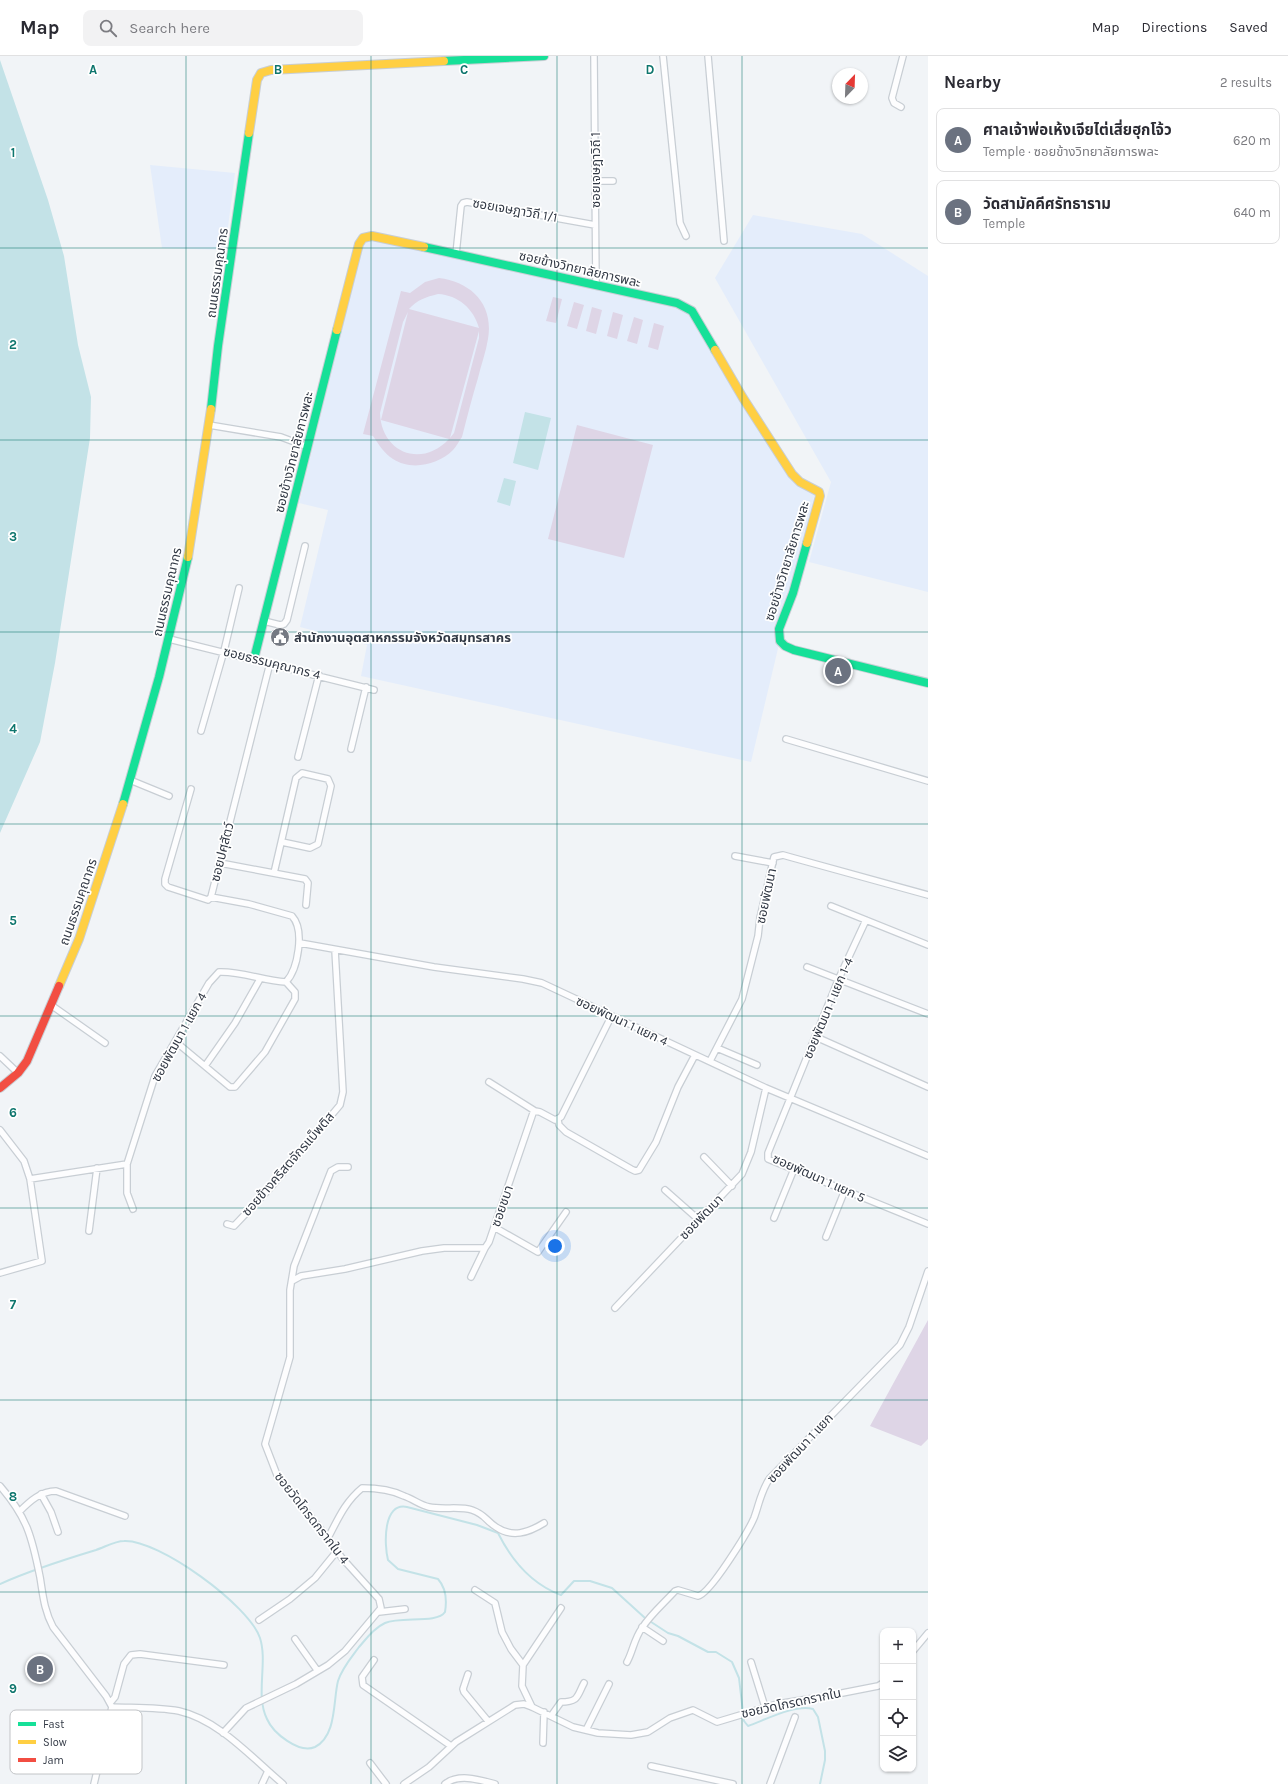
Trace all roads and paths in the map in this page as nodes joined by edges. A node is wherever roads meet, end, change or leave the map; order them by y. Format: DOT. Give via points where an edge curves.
graph roads {
  1 [pos="544,56"];
  2 [pos="594,56"];
  3 [pos="664,56"];
  4 [pos="708,56"];
  5 [pos="903,56"];
  6 [pos="901,107"];
  7 [pos="595,181"];
  8 [pos="613,181"];
  9 [pos="595,225"];
  10 [pos="686,236"];
  11 [pos="724,241"];
  12 [pos="456,254"];
  13 [pos="596,285"];
  14 [pos="209,426"];
  15 [pos="308,447"];
  16 [pos="305,546"];
  17 [pos="239,588"];
  18 [pos="264,621"];
  19 [pos="169,639"];
  20 [pos="224,651"];
  21 [pos="254,659"];
  22 [pos="270,663"];
  23 [pos="318,675"];
  24 [pos="928,683"];
  25 [pos="366,687"];
  26 [pos="374,690"];
  27 [pos="201,731"];
  28 [pos="786,739"];
  29 [pos="351,749"];
  30 [pos="298,757"];
  31 [pos="130,780"];
  32 [pos="928,781"];
  33 [pos="191,789"];
  34 [pos="169,796"];
  35 [pos="282,842"];
  36 [pos="736,856"];
  37 [pos="220,863"];
  38 [pos="773,863"];
  39 [pos="274,873"];
  40 [pos="928,895"];
  41 [pos="211,897"];
  42 [pos="306,904"];
  43 [pos="831,906"];
  44 [pos="866,920"];
  45 [pos="300,943"];
  46 [pos="928,945"];
  47 [pos="335,950"];
  48 [pos="807,966"];
  49 [pos="839,978"];
  50 [pos="260,979"];
  51 [pos="286,982"];
  52 [pos="52,1006"];
  53 [pos="928,1014"];
  54 [pos="611,1017"];
  55 [pos="816,1037"];
  56 [pos="176,1042"];
  57 [pos="105,1043"];
  58 [pos="717,1048"];
  59 [pos="696,1055"];
  60 [pos="0,1056"];
  61 [pos="710,1061"];
  62 [pos="757,1065"];
  63 [pos="205,1066"];
  64 [pos="18,1073"];
  65 [pos="490,1082"];
  66 [pos="928,1087"];
  67 [pos="0,1088"];
  68 [pos="766,1088"];
  69 [pos="790,1098"];
  70 [pos="535,1111"];
  71 [pos="558,1120"];
  72 [pos="0,1130"];
  73 [pos="2,1138"];
  74 [pos="928,1156"];
  75 [pos="704,1157"];
  76 [pos="127,1164"];
  77 [pos="348,1167"];
  78 [pos="97,1168"];
  79 [pos="794,1169"];
  80 [pos="30,1179"];
  81 [pos="732,1186"];
  82 [pos="665,1190"];
  83 [pos="845,1190"];
  84 [pos="133,1209"];
  85 [pos="566,1212"];
  86 [pos="774,1218"];
  87 [pos="699,1220"];
  88 [pos="227,1224"];
  89 [pos="928,1224"];
  90 [pos="494,1227"];
  91 [pos="89,1231"];
  92 [pos="826,1238"];
  93 [pos="485,1248"];
  94 [pos="928,1271"];
  95 [pos="0,1273"];
  96 [pos="471,1278"];
  97 [pos="292,1280"];
  98 [pos="615,1308"];
  99 [pos="0,1486"];
  100 [pos="41,1494"];
  101 [pos="20,1511"];
  102 [pos="125,1516"];
  103 [pos="544,1523"];
  104 [pos="58,1532"];
  105 [pos="328,1538"];
  106 [pos="337,1551"];
  107 [pos="475,1590"];
  108 [pos="561,1608"];
  109 [pos="405,1609"];
  110 [pos="379,1612"];
  111 [pos="259,1620"];
  112 [pos="642,1627"];
  113 [pos="928,1633"];
  114 [pos="295,1638"];
  115 [pos="663,1641"];
  116 [pos="916,1647"];
  117 [pos="374,1660"];
  118 [pos="627,1662"];
  119 [pos="751,1662"];
  120 [pos="224,1665"];
  121 [pos="523,1665"];
  122 [pos="317,1670"];
  123 [pos="468,1674"];
  124 [pos="584,1683"];
  125 [pos="608,1684"];
  126 [pos="880,1685"];
  127 [pos="111,1705"];
  128 [pos="532,1707"];
  129 [pos="765,1707"];
  130 [pos="110,1710"];
  131 [pos="544,1712"];
  132 [pos="551,1716"];
  133 [pos="795,1717"];
  134 [pos="488,1721"];
  135 [pos="586,1730"];
  136 [pos="223,1733"];
  137 [pos="543,1743"];
  138 [pos="452,1746"];
  139 [pos="370,1762"];
  140 [pos="651,1766"];
  141 [pos="268,1771"];
  142 [pos="96,1774"];
  143 [pos="94,1784"];
  144 [pos="262,1784"];
  145 [pos="283,1784"];
  146 [pos="386,1784"];
  147 [pos="404,1784"];
  148 [pos="445,1784"];
  149 [pos="495,1784"];
  150 [pos="733,1784"];
  151 [pos="770,1784"];
  1 -- 14 [label="street, ถนนธรรมคุณากร" via="271,70 261,73 254,90"];
  2 -- 7 [label="street, ซอยเจษฎาวิถี 1"];
  3 -- 10 [label="street" via="680,223"];
  4 -- 11 [label="street"];
  5 -- 6 [label="street" via="892,98 894,103"];
  7 -- 8 [label="street"];
  7 -- 9 [label="street, ซอยเจษฎาวิถี 1"];
  9 -- 12 [label="street, ซอยเจษฎาวิถี 1/1" via="467,202 461,206"];
  9 -- 13 [label="street, ซอยเจษฎาวิถี 1"];
  12 -- 13 [label="street, ซอยข้างวิทยาลัยการพละ"];
  12 -- 15 [label="street, ซอยข้างวิทยาลัยการพละ" via="372,236 366,236 361,240"];
  13 -- 24 [label="street, ซอยข้างวิทยาลัยการพละ" via="677,303 692,311 743,398 792,474 800,482 819,492 793,593 779,629 780,641 794,650"];
  14 -- 15 [label="street" via="281,437"];
  14 -- 19 [label="street, ถนนธรรมคุณากร" via="193,530"];
  15 -- 18 [label="street, ซอยข้างวิทยาลัยการพละ"];
  16 -- 18 [label="street" via="287,620 280,625"];
  17 -- 20 [label="street"];
  18 -- 21 [label="street, ซอยข้างวิทยาลัยการพละ"];
  19 -- 20 [label="street, ซอยธรรมคุณากร 4"];
  19 -- 31 [label="street, ถนนธรรมคุณากร"];
  20 -- 21 [label="street, ซอยธรรมคุณากร 4"];
  20 -- 27 [label="street"];
  21 -- 22 [label="street, ซอยธรรมคุณากร 4"];
  22 -- 23 [label="street, ซอยธรรมคุณากร 4"];
  22 -- 37 [label="street, ซอยปศุสัตว์"];
  23 -- 25 [label="street, ซอยธรรมคุณากร 4"];
  23 -- 30 [label="street"];
  25 -- 26 [label="street, ซอยธรรมคุณากร 4"];
  25 -- 29 [label="street"];
  28 -- 32 [label="street"];
  31 -- 34 [label="street"];
  31 -- 52 [label="street, ถนนธรรมคุณากร" via="79,939"];
  33 -- 41 [label="street, ซอยปศุสัตว์" via="164,879 168,887 205,900"];
  35 -- 35 [label="street" via="310,848 318,844 331,786 328,779 299,774"];
  35 -- 39 [label="street"];
  36 -- 38 [label="street"];
  37 -- 39 [label="street"];
  37 -- 41 [label="street, ซอยปศุสัตว์"];
  38 -- 40 [label="street, ซอยพัฒนา" via="774,857 783,855"];
  38 -- 58 [label="street, ซอยพัฒนา" via="742,999"];
  39 -- 42 [label="street" via="305,879 308,883"];
  41 -- 45 [label="street" via="292,916 299,928"];
  43 -- 44 [label="street"];
  44 -- 46 [label="street"];
  44 -- 49 [label="street, ซอยพัฒนา 1 แยก 1-4"];
  45 -- 47 [label="street, ซอยพัฒนา 1 แยก 4"];
  45 -- 51 [label="street" via="290,977"];
  47 -- 54 [label="street, ซอยพัฒนา 1 แยก 4" via="532,980"];
  47 -- 88 [label="street, ซอยข้างคริสตจักรแบ็พติส" via="343,1092 340,1105 272,1186 234,1226"];
  48 -- 49 [label="street"];
  49 -- 53 [label="street"];
  49 -- 55 [label="street, ซอยพัฒนา 1 แยก 1-4"];
  50 -- 51 [label="street, ซอยพัฒนา 1 แยก 4"];
  50 -- 56 [label="street, ซอยพัฒนา 1 แยก 4" via="219,972 209,983"];
  50 -- 63 [label="street" via="235,1023"];
  51 -- 63 [label="street" via="295,992 295,999 265,1052 238,1085 230,1087"];
  52 -- 57 [label="street"];
  52 -- 64 [label="street, ถนนธรรมคุณากร" via="27,1061"];
  54 -- 59 [label="street, ซอยพัฒนา 1 แยก 4"];
  54 -- 71 [label="street"];
  55 -- 66 [label="street"];
  55 -- 69 [label="street, ซอยพัฒนา 1 แยก 1-4"];
  56 -- 63 [label="street"];
  56 -- 76 [label="street, ซอยพัฒนา 1 แยก 4" via="155,1076"];
  58 -- 61 [label="street, ซอยพัฒนา"];
  58 -- 62 [label="street"];
  59 -- 61 [label="street, ซอยพัฒนา 1 แยก 4"];
  59 -- 71 [label="street" via="678,1087 656,1142 639,1170 631,1169 566,1132"];
  60 -- 64 [label="street"];
  61 -- 68 [label="street, ซอยพัฒนา 1 แยก 4"];
  64 -- 67 [label="street, ถนนธรรมคุณากร"];
  65 -- 70 [label="street"];
  68 -- 69 [label="street, ซอยพัฒนา 1 แยก 4"];
  68 -- 81 [label="street, ซอยพัฒนา" via="747,1164"];
  69 -- 74 [label="street, ซอยพัฒนา 1 แยก 4"];
  69 -- 79 [label="street, ซอยพัฒนา 1 แยก 5" via="768,1153 768,1159"];
  70 -- 71 [label="street"];
  70 -- 90 [label="street, ซอยชบา" via="531,1116"];
  72 -- 73 [label="street"];
  73 -- 80 [label="street" via="24,1161"];
  75 -- 81 [label="street"];
  76 -- 78 [label="street"];
  76 -- 84 [label="street, ซอยพัฒนา 1 แยก 4" via="127,1193"];
  77 -- 97 [label="street, ซอยวัดโกรดกรากใน 4" via="338,1167 331,1171 294,1266"];
  78 -- 80 [label="street"];
  78 -- 91 [label="street"];
  79 -- 83 [label="street, ซอยพัฒนา 1 แยก 5"];
  79 -- 86 [label="street"];
  80 -- 95 [label="street" via="42,1261"];
  81 -- 87 [label="street, ซอยพัฒนา"];
  82 -- 87 [label="street"];
  83 -- 89 [label="street, ซอยพัฒนา 1 แยก 5"];
  83 -- 92 [label="street"];
  85 -- 90 [label="street" via="538,1252"];
  87 -- 98 [label="street, ซอยพัฒนา"];
  90 -- 93 [label="street, ซอยชบา"];
  93 -- 96 [label="street, ซอยชบา"];
  93 -- 97 [label="street" via="422,1251"];
  94 -- 112 [label="street, ซอยพัฒนา 1 แยก" via="909,1327 900,1345 770,1478 742,1542 709,1587 701,1596 675,1591"];
  97 -- 105 [label="street, ซอยวัดโกรดกรากใน 4" via="290,1357 265,1444 277,1475"];
  99 -- 101 [label="street"];
  100 -- 101 [label="street"];
  100 -- 102 [label="street" via="56,1491"];
  100 -- 104 [label="street"];
  101 -- 127 [label="street" via="35,1554 45,1609 50,1622"];
  103 -- 105 [label="street" via="536,1528 511,1534 495,1526 484,1514 469,1509 429,1507 405,1496 377,1488 362,1488 344,1507"];
  105 -- 106 [label="street, ซอยวัดโกรดกรากใน 4"];
  106 -- 110 [label="street, ซอยวัดโกรดกรากใน 4" via="379,1599"];
  106 -- 111 [label="street" via="315,1578"];
  107 -- 121 [label="street" via="495,1603 502,1632"];
  108 -- 121 [label="street"];
  109 -- 110 [label="street"];
  110 -- 122 [label="street" via="345,1651"];
  112 -- 115 [label="street"];
  112 -- 118 [label="street, ซอยพัฒนา 1 แยก"];
  113 -- 116 [label="street"];
  114 -- 122 [label="street"];
  117 -- 138 [label="street" via="362,1678 363,1685"];
  119 -- 129 [label="street"];
  120 -- 127 [label="street" via="131,1655 124,1664"];
  121 -- 128 [label="street" via="522,1686"];
  122 -- 136 [label="street" via="296,1684 246,1708"];
  123 -- 134 [label="street" via="464,1692"];
  124 -- 132 [label="street" via="574,1701 561,1702"];
  125 -- 135 [label="street"];
  126 -- 129 [label="street, ซอยวัดโกรดกรากใน"];
  127 -- 130 [label="street"];
  127 -- 136 [label="street" via="178,1711 203,1720"];
  128 -- 131 [label="street, ซอยวัดโกรดกรากใน"];
  128 -- 134 [label="street, ซอยวัดโกรดกรากใน" via="524,1704 515,1705"];
  129 -- 135 [label="street, ซอยวัดโกรดกรากใน" via="716,1722 696,1711 690,1711 670,1718 653,1730 641,1734"];
  131 -- 132 [label="street, ซอยวัดโกรดกรากใน"];
  131 -- 137 [label="street"];
  132 -- 135 [label="street, ซอยวัดโกรดกรากใน" via="564,1724"];
  133 -- 151 [label="street"];
  134 -- 138 [label="street, ซอยวัดโกรดกรากใน"];
  136 -- 141 [label="street"];
  138 -- 147 [label="street, ซอยวัดโกรดกรากใน" via="429,1767"];
  139 -- 146 [label="street"];
  140 -- 150 [label="street"];
  141 -- 144 [label="street"];
  141 -- 145 [label="street"];
  142 -- 143 [label="street"];
  148 -- 149 [label="street" via="449,1780 469,1778"];
}
